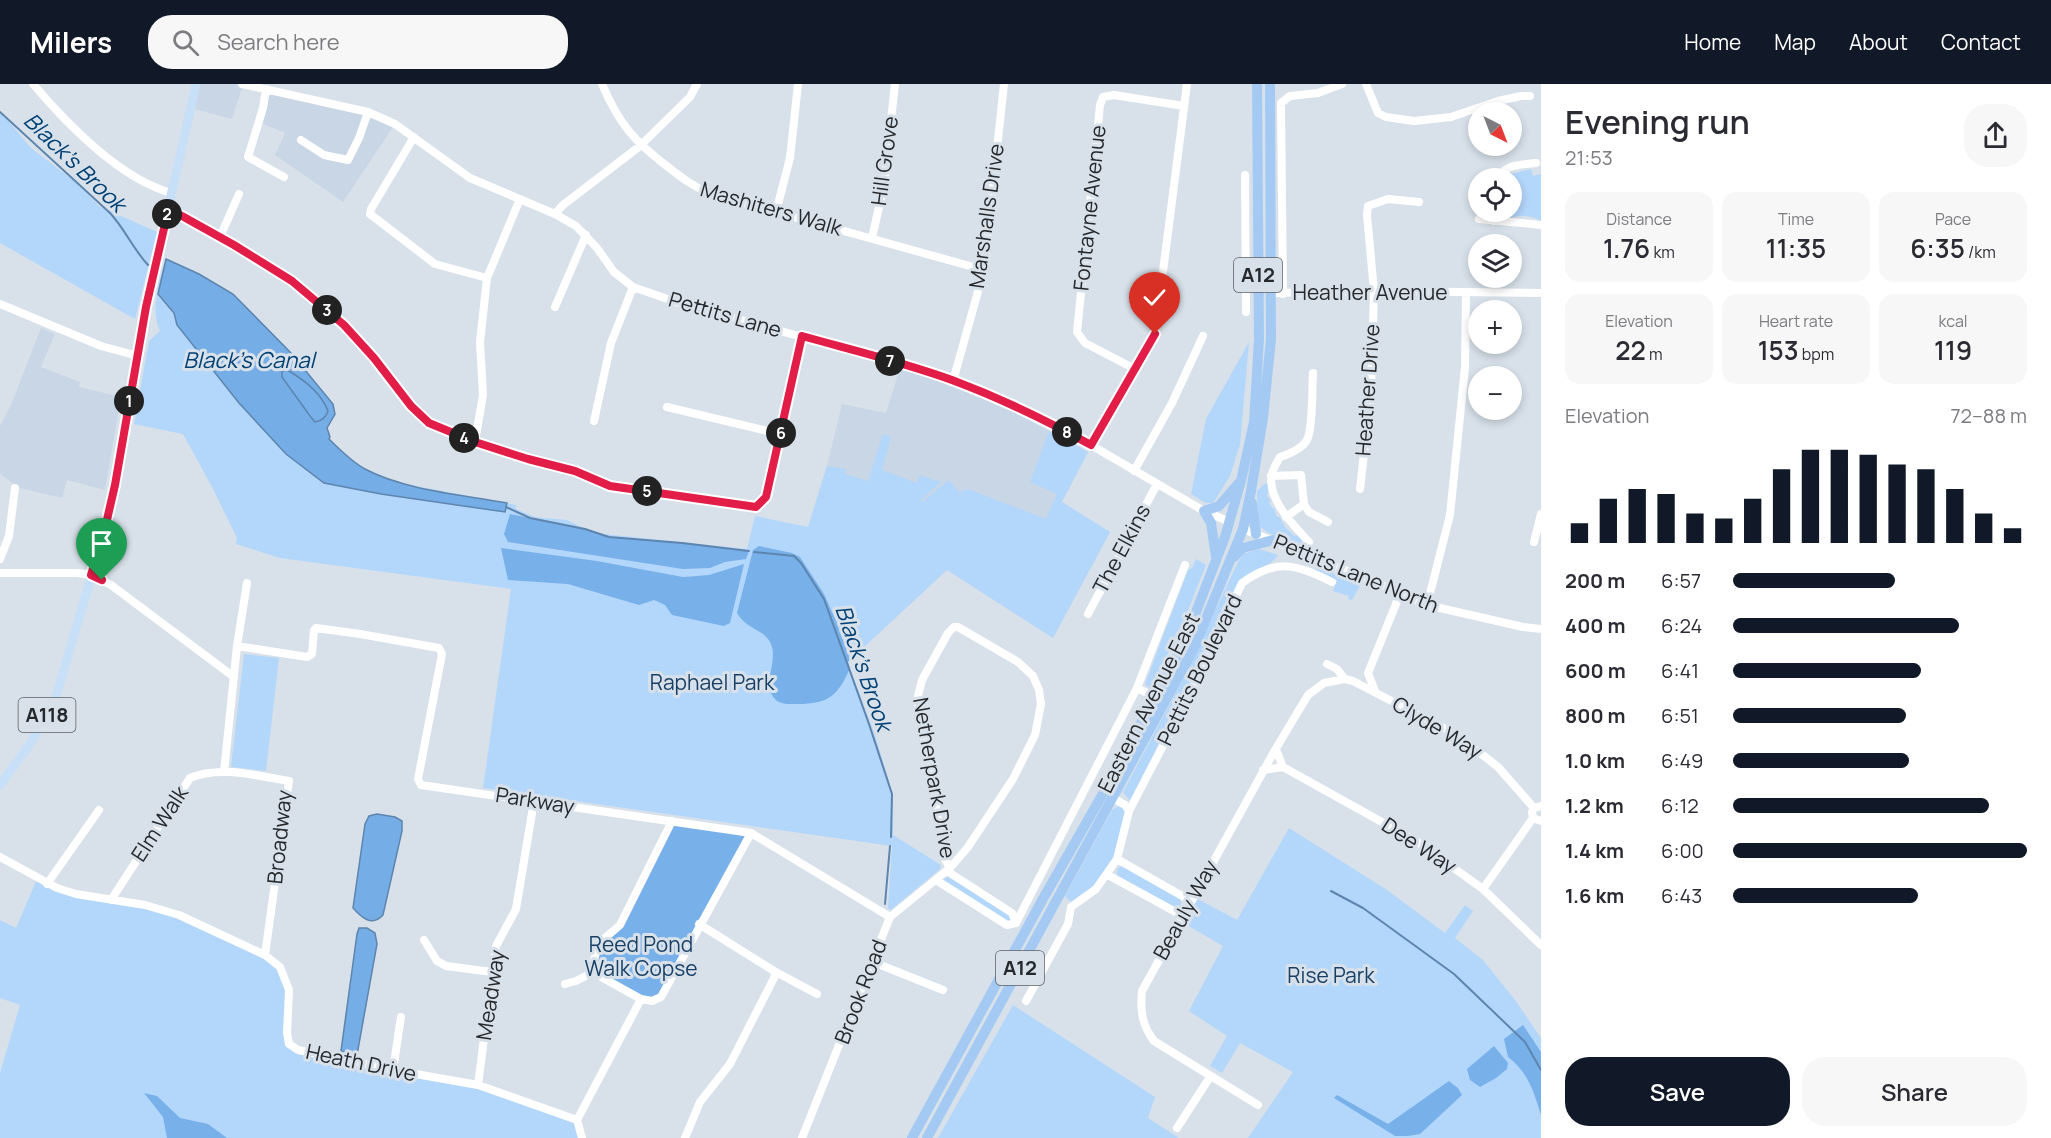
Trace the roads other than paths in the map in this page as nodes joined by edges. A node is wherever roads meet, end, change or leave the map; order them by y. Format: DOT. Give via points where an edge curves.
graph roads {
  1 [pos="33,84"];
  2 [pos="196,84"];
  3 [pos="242,84"];
  4 [pos="602,84"];
  5 [pos="697,84"];
  6 [pos="798,84"];
  7 [pos="895,84"];
  8 [pos="1004,84"];
  9 [pos="1187,84"];
  10 [pos="1257,84"];
  11 [pos="1270,84"];
  12 [pos="1341,84"];
  13 [pos="1366,84"];
  14 [pos="267,89"];
  15 [pos="1530,96"];
  16 [pos="1184,106"];
  17 [pos="368,112"];
  18 [pos="414,137"];
  19 [pos="301,140"];
  20 [pos="640,146"];
  21 [pos="1536,163"];
  22 [pos="1508,168"];
  23 [pos="1245,175"];
  24 [pos="284,177"];
  25 [pos="172,193"];
  26 [pos="1245,193"];
  27 [pos="1258,193"];
  28 [pos="239,194"];
  29 [pos="520,199"];
  30 [pos="1419,202"];
  31 [pos="168,211"];
  32 [pos="776,212"];
  33 [pos="555,214"];
  34 [pos="1506,222"];
  35 [pos="1541,225"];
  36 [pos="586,236"];
  37 [pos="220,237"];
  38 [pos="872,238"];
  39 [pos="984,270"];
  40 [pos="487,278"];
  41 [pos="633,287"];
  42 [pos="1374,291"];
  43 [pos="1246,292"];
  44 [pos="1259,292"];
  45 [pos="1271,293"];
  46 [pos="1466,293"];
  47 [pos="1283,294"];
  48 [pos="1541,294"];
  49 [pos="0,304"];
  50 [pos="555,307"];
  51 [pos="1246,312"];
  52 [pos="802,336"];
  53 [pos="1203,336"];
  54 [pos="138,356"];
  55 [pos="1135,369"];
  56 [pos="1313,373"];
  57 [pos="953,381"];
  58 [pos="668,407"];
  59 [pos="594,421"];
  60 [pos="780,434"];
  61 [pos="475,442"];
  62 [pos="1091,445"];
  63 [pos="1134,471"];
  64 [pos="1271,476"];
  65 [pos="1241,481"];
  66 [pos="1157,484"];
  67 [pos="15,488"];
  68 [pos="1360,489"];
  69 [pos="1251,491"];
  70 [pos="1304,504"];
  71 [pos="1204,512"];
  72 [pos="1541,514"];
  73 [pos="1286,517"];
  74 [pos="1230,522"];
  75 [pos="1328,522"];
  76 [pos="0,523"];
  77 [pos="10,530"];
  78 [pos="1243,530"];
  79 [pos="1256,534"];
  80 [pos="1273,540"];
  81 [pos="1534,542"];
  82 [pos="1304,553"];
  83 [pos="1314,558"];
  84 [pos="0,559"];
  85 [pos="1217,560"];
  86 [pos="1185,565"];
  87 [pos="1227,570"];
  88 [pos="1310,571"];
  89 [pos="0,573"];
  90 [pos="91,575"];
  91 [pos="1332,582"];
  92 [pos="247,583"];
  93 [pos="1400,594"];
  94 [pos="1427,605"];
  95 [pos="1088,614"];
  96 [pos="954,627"];
  97 [pos="1541,630"];
  98 [pos="237,646"];
  99 [pos="1328,664"];
  100 [pos="1368,673"];
  101 [pos="234,677"];
  102 [pos="1349,680"];
  103 [pos="1137,688"];
  104 [pos="1375,691"];
  105 [pos="1155,698"];
  106 [pos="1275,750"];
  107 [pos="1282,767"];
  108 [pos="1263,770"];
  109 [pos="224,772"];
  110 [pos="0,785"];
  111 [pos="1113,798"];
  112 [pos="534,801"];
  113 [pos="1538,807"];
  114 [pos="99,810"];
  115 [pos="1129,811"];
  116 [pos="1537,819"];
  117 [pos="672,821"];
  118 [pos="751,833"];
  119 [pos="0,857"];
  120 [pos="1117,859"];
  121 [pos="948,870"];
  122 [pos="1108,875"];
  123 [pos="936,880"];
  124 [pos="47,884"];
  125 [pos="1483,889"];
  126 [pos="111,900"];
  127 [pos="1191,901"];
  128 [pos="1057,902"];
  129 [pos="1071,907"];
  130 [pos="890,916"];
  131 [pos="1183,916"];
  132 [pos="1016,923"];
  133 [pos="699,924"];
  134 [pos="1027,928"];
  135 [pos="424,940"];
  136 [pos="1541,945"];
  137 [pos="265,955"];
  138 [pos="873,963"];
  139 [pos="595,971"];
  140 [pos="774,971"];
  141 [pos="492,972"];
  142 [pos="565,984"];
  143 [pos="943,990"];
  144 [pos="817,994"];
  145 [pos="641,999"];
  146 [pos="1026,1001"];
  147 [pos="402,1017"];
  148 [pos="393,1070"];
  149 [pos="1210,1077"];
  150 [pos="478,1085"];
  151 [pos="1258,1105"];
  152 [pos="577,1120"];
  153 [pos="1176,1128"];
  154 [pos="582,1138"];
  155 [pos="685,1138"];
  156 [pos="802,1138"];
  157 [pos="912,1138"];
  158 [pos="927,1138"];
  1 -- 25 [label="street" via="70,124 129,174"];
  2 -- 25 [label="main road, A118"];
  3 -- 14 [label="street, Pettits Lane"];
  4 -- 20 [label="street, Mashiters Walk" via="618,117"];
  5 -- 20 [label="street" via="690,97"];
  6 -- 32 [label="street" via="790,158"];
  7 -- 38 [label="street, Hill Grove" via="884,185"];
  8 -- 39 [label="street, Marshalls Drive"];
  9 -- 16 [label="street"];
  10 -- 27 [label="highway, Eastern Avenue East / A12"];
  11 -- 45 [label="highway, Eastern Avenue East / A12"];
  12 -- 47 [label="street" via="1318,93 1290,96 1281,103"];
  13 -- 15 [label="street" via="1378,113 1414,121 1451,117 1498,100"];
  14 -- 17 [label="street, Pettits Lane"];
  14 -- 24 [label="street" via="248,157"];
  16 -- 55 [label="street" via="1155,334"];
  16 -- 55 [label="street, Fontayne Avenue" via="1114,95 1103,97 1100,105 1077,332 1085,343"];
  17 -- 18 [label="street, Pettits Lane"];
  17 -- 19 [label="street" via="348,160 324,155"];
  18 -- 29 [label="street, Pettits Lane" via="470,178"];
  18 -- 40 [label="street" via="370,214 435,264"];
  20 -- 32 [label="street, Mashiters Walk" via="694,187"];
  20 -- 33 [label="street"];
  21 -- 22 [label="street"];
  23 -- 26 [label="street"];
  25 -- 31 [label="main road, A118"];
  26 -- 27 [label="street"];
  26 -- 43 [label="street"];
  27 -- 44 [label="highway, Eastern Avenue East / A12"];
  28 -- 37 [label="street"];
  29 -- 33 [label="street, Pettits Lane"];
  29 -- 40 [label="street"];
  30 -- 42 [label="street, Heather Drive" via="1388,199 1368,206"];
  31 -- 37 [label="street"];
  31 -- 54 [label="main road, A118"];
  32 -- 38 [label="street, Mashiters Walk"];
  33 -- 36 [label="street, Pettits Lane"];
  34 -- 35 [label="street"];
  36 -- 41 [label="street, Pettits Lane" via="615,272"];
  36 -- 50 [label="street"];
  37 -- 61 [label="street" via="292,281 344,325 429,423"];
  38 -- 39 [label="street, Mashiters Walk"];
  39 -- 57 [label="street, Marshalls Drive"];
  40 -- 61 [label="street" via="480,342 483,395"];
  41 -- 52 [label="street, Pettits Lane"];
  41 -- 59 [label="street" via="611,343"];
  42 -- 46 [label="street, Heather Avenue"];
  42 -- 47 [label="street, Heather Avenue"];
  42 -- 68 [label="street, Heather Drive" via="1371,391"];
  43 -- 44 [label="street"];
  43 -- 51 [label="street"];
  44 -- 65 [label="highway, Eastern Avenue East / A12" via="1254,422"];
  45 -- 47 [label="street, Heather Avenue"];
  45 -- 69 [label="highway, Eastern Avenue East / A12" via="1269,367"];
  46 -- 48 [label="street, Heather Avenue"];
  46 -- 94 [label="street" via="1465,367 1450,515"];
  49 -- 54 [label="street" via="101,346"];
  52 -- 57 [label="street, Pettits Lane"];
  52 -- 60 [label="street"];
  53 -- 63 [label="street"];
  54 -- 90 [label="main road, A118" via="115,485"];
  55 -- 62 [label="street"];
  56 -- 64 [label="street" via="1307,440 1293,453 1280,457"];
  57 -- 62 [label="street, Pettits Lane"];
  58 -- 60 [label="street"];
  60 -- 61 [label="street" via="766,497 756,507 610,486 575,471"];
  62 -- 63 [label="street, Pettits Lane"];
  63 -- 66 [label="street, Pettits Lane"];
  64 -- 70 [label="street" via="1301,475"];
  64 -- 73 [label="street" via="1274,496"];
  65 -- 71 [label="highway" via="1219,506"];
  65 -- 74 [label="highway, Eastern Avenue East / A12"];
  66 -- 71 [label="street, Pettits Lane"];
  66 -- 95 [label="street, The Elkins"];
  67 -- 77 [label="street"];
  69 -- 78 [label="highway, Eastern Avenue East / A12"];
  69 -- 79 [label="highway"];
  70 -- 73 [label="street"];
  70 -- 75 [label="street" via="1309,512"];
  71 -- 74 [label="street, Pettits Lane"];
  71 -- 85 [label="highway" via="1211,523"];
  72 -- 81 [label="street"];
  73 -- 82 [label="street" via="1309,542"];
  74 -- 78 [label="highway"];
  74 -- 85 [label="highway, Eastern Avenue East / A12"];
  76 -- 77 [label="street"];
  77 -- 84 [label="street"];
  78 -- 79 [label="street, Pettits Lane North"];
  78 -- 87 [label="highway, Eastern Avenue East / A12"];
  79 -- 80 [label="street, Pettits Lane North"];
  80 -- 82 [label="street, Pettits Lane North"];
  80 -- 87 [label="highway" via="1241,550"];
  82 -- 83 [label="street, Pettits Lane North"];
  83 -- 88 [label="street"];
  83 -- 93 [label="street, Pettits Lane North"];
  85 -- 105 [label="highway, Eastern Avenue East / A12" via="1184,643"];
  86 -- 103 [label="street"];
  87 -- 111 [label="highway, Eastern Avenue East / A12" via="1194,648"];
  88 -- 91 [label="street, Pettits Boulevard"];
  88 -- 115 [label="street, Pettits Boulevard" via="1277,566 1257,572 1242,583"];
  89 -- 90 [label="street"];
  90 -- 101 [label="street" via="111,585"];
  90 -- 110 [label="main road, A118" via="54,703"];
  92 -- 98 [label="street"];
  93 -- 94 [label="street, Pettits Lane North"];
  93 -- 100 [label="street"];
  94 -- 97 [label="street, Pettits Lane North"];
  96 -- 121 [label="street, Netherpark Drive" via="922,680 917,700"];
  96 -- 121 [label="street, Brook Road" via="1004,652 1026,668 1037,682 1041,704 1035,735 1018,771 968,847"];
  98 -- 101 [label="street"];
  98 -- 112 [label="street, Parkway" via="307,657 312,654 316,628 439,648 442,654 418,782"];
  99 -- 102 [label="street, Clyde Way"];
  100 -- 102 [label="street"];
  100 -- 104 [label="street"];
  101 -- 109 [label="street"];
  102 -- 104 [label="street, Clyde Way"];
  102 -- 106 [label="street, Beauly Way" via="1324,683 1308,695"];
  103 -- 105 [label="street"];
  103 -- 132 [label="street"];
  104 -- 113 [label="street, Clyde Way" via="1457,735 1498,767"];
  105 -- 134 [label="highway, Eastern Avenue East / A12"];
  106 -- 107 [label="street"];
  106 -- 108 [label="street, Beauly Way"];
  107 -- 108 [label="street"];
  107 -- 125 [label="street, Dee Way" via="1416,841"];
  108 -- 127 [label="street, Beauly Way"];
  109 -- 126 [label="street, Elm Walk" via="201,773 190,778"];
  109 -- 137 [label="street, Broadway" via="289,781"];
  111 -- 115 [label="street"];
  111 -- 128 [label="highway, Eastern Avenue East / A12"];
  112 -- 117 [label="street, Parkway"];
  112 -- 141 [label="street, Meadway" via="516,909 496,946"];
  113 -- 116 [label="street" via="1532,812"];
  114 -- 124 [label="street"];
  115 -- 120 [label="street, Pettits Boulevard"];
  116 -- 125 [label="street"];
  117 -- 118 [label="street, Parkway"];
  117 -- 139 [label="street" via="620,925 598,944"];
  118 -- 130 [label="street, Parkway"];
  118 -- 133 [label="street"];
  119 -- 124 [label="street, Heath Drive"];
  120 -- 122 [label="street, Pettits Boulevard"];
  120 -- 127 [label="street"];
  121 -- 123 [label="street, Brook Road"];
  121 -- 132 [label="street" via="1012,913"];
  122 -- 129 [label="street, Pettits Boulevard"];
  122 -- 131 [label="street"];
  123 -- 130 [label="street, Brook Road"];
  123 -- 132 [label="street" via="1007,925"];
  124 -- 126 [label="street, Heath Drive"];
  125 -- 136 [label="street, Dee Way"];
  126 -- 137 [label="street, Heath Drive" via="178,915"];
  127 -- 131 [label="street, Beauly Way"];
  128 -- 129 [label="street"];
  128 -- 158 [label="highway, Eastern Avenue East / A12"];
  129 -- 146 [label="street" via="1068,924"];
  130 -- 138 [label="street, Brook Road"];
  131 -- 149 [label="street, Beauly Way" via="1143,987 1141,1012 1154,1041"];
  132 -- 134 [label="street"];
  133 -- 140 [label="street"];
  133 -- 145 [label="street" via="661,997"];
  134 -- 157 [label="highway, Eastern Avenue East / A12"];
  135 -- 141 [label="street" via="437,961 446,966"];
  137 -- 148 [label="street, Heath Drive" via="280,967 289,990 289,1044 298,1050"];
  138 -- 143 [label="street"];
  138 -- 156 [label="street, Brook Road"];
  139 -- 142 [label="street"];
  139 -- 145 [label="street"];
  140 -- 144 [label="street"];
  140 -- 155 [label="street" via="775,976 730,1064 700,1102"];
  141 -- 150 [label="street, Meadway"];
  145 -- 152 [label="street"];
  147 -- 148 [label="street"];
  148 -- 150 [label="street, Heath Drive"];
  149 -- 151 [label="street, Beauly Way"];
  149 -- 153 [label="street"];
  150 -- 152 [label="street, Heath Drive"];
  152 -- 154 [label="street"];
}
